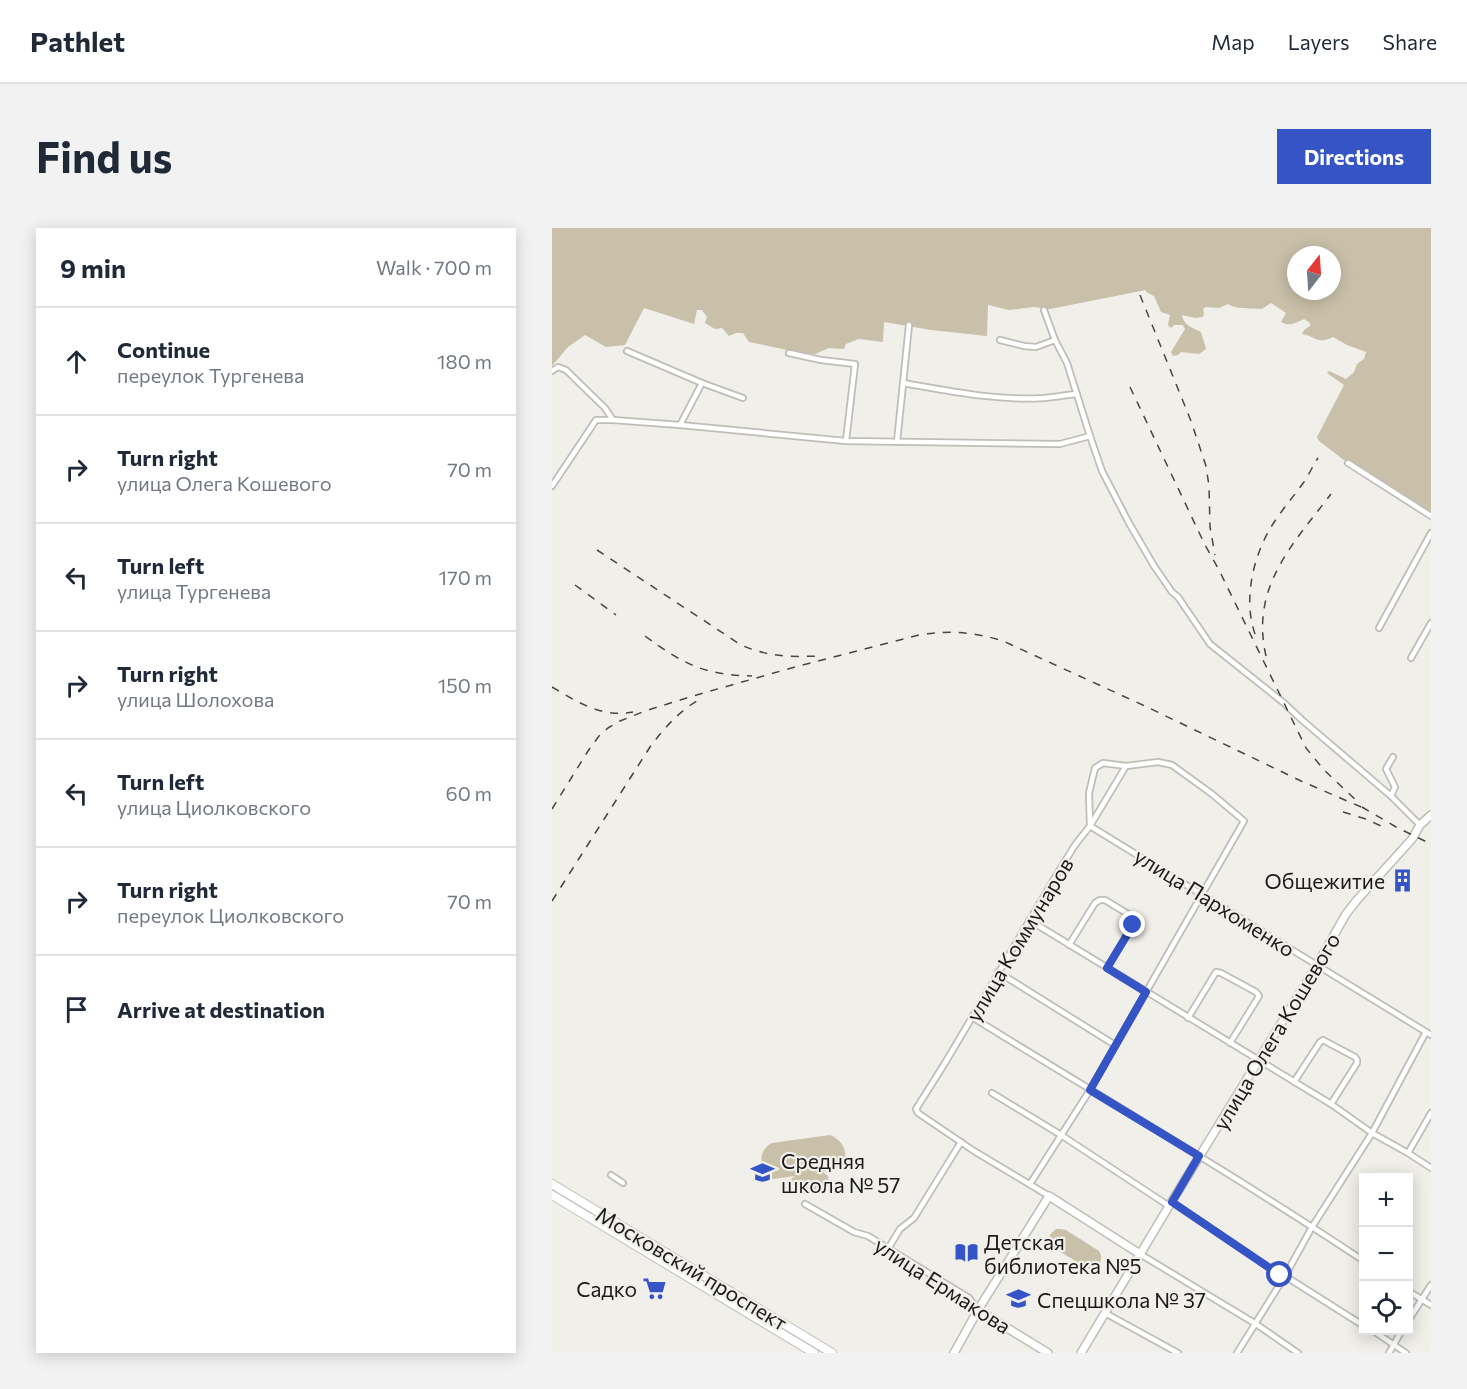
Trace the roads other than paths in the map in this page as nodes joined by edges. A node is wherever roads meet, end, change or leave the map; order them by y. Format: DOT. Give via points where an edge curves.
graph roads {
  1 [pos="1044,310"];
  2 [pos="909,325"];
  3 [pos="1000,340"];
  4 [pos="1055,340"];
  5 [pos="627,351"];
  6 [pos="789,353"];
  7 [pos="552,371"];
  8 [pos="702,383"];
  9 [pos="903,383"];
  10 [pos="1077,394"];
  11 [pos="743,398"];
  12 [pos="613,420"];
  13 [pos="680,425"];
  14 [pos="1090,436"];
  15 [pos="846,441"];
  16 [pos="897,442"];
  17 [pos="1348,463"];
  18 [pos="552,486"];
  19 [pos="1431,516"];
  20 [pos="1431,533"];
  21 [pos="1431,623"];
  22 [pos="1379,628"];
  23 [pos="1411,658"];
  24 [pos="1393,757"];
  25 [pos="1126,766"];
  26 [pos="1391,796"];
  27 [pos="1431,814"];
  28 [pos="1420,825"];
  29 [pos="1090,826"];
  30 [pos="1203,894"];
  31 [pos="1029,920"];
  32 [pos="1069,945"];
  33 [pos="1317,965"];
  34 [pos="1107,968"];
  35 [pos="998,972"];
  36 [pos="1146,992"];
  37 [pos="972,1017"];
  38 [pos="1188,1018"];
  39 [pos="1428,1033"];
  40 [pos="1230,1043"];
  41 [pos="1115,1045"];
  42 [pos="1259,1061"];
  43 [pos="1294,1082"];
  44 [pos="1090,1090"];
  45 [pos="992,1093"];
  46 [pos="1331,1104"];
  47 [pos="1431,1113"];
  48 [pos="1372,1133"];
  49 [pos="1061,1135"];
  50 [pos="961,1142"];
  51 [pos="1408,1153"];
  52 [pos="1199,1156"];
  53 [pos="1431,1168"];
  54 [pos="611,1175"];
  55 [pos="622,1183"];
  56 [pos="552,1184"];
  57 [pos="1030,1184"];
  58 [pos="552,1195"];
  59 [pos="1049,1196"];
  60 [pos="585,1204"];
  61 [pos="805,1204"];
  62 [pos="1170,1204"];
  63 [pos="580,1212"];
  64 [pos="1312,1227"];
  65 [pos="888,1249"];
  66 [pos="1140,1254"];
  67 [pos="1359,1258"];
  68 [pos="1285,1276"];
  69 [pos="1431,1285"];
  70 [pos="1413,1294"];
  71 [pos="1422,1300"];
  72 [pos="1431,1305"];
  73 [pos="978,1310"];
  74 [pos="1104,1313"];
  75 [pos="1413,1314"];
  76 [pos="1359,1323"];
  77 [pos="1256,1324"];
  78 [pos="1380,1335"];
  79 [pos="1399,1335"];
  80 [pos="1394,1344"];
  81 [pos="814,1353"];
  82 [pos="831,1353"];
  83 [pos="954,1353"];
  84 [pos="1048,1353"];
  85 [pos="1081,1353"];
  86 [pos="1178,1353"];
  87 [pos="1238,1353"];
  88 [pos="1298,1353"];
  89 [pos="1389,1353"];
  90 [pos="1406,1353"];
  1 -- 4 [label="street"];
  2 -- 9 [label="street"];
  3 -- 4 [label="street" via="1024,346"];
  4 -- 10 [label="street"];
  5 -- 8 [label="street"];
  6 -- 15 [label="street" via="855,364"];
  7 -- 12 [label="street" via="558,367 566,370"];
  8 -- 11 [label="street"];
  8 -- 13 [label="street"];
  9 -- 10 [label="street" via="1007,397"];
  9 -- 16 [label="street"];
  10 -- 14 [label="street"];
  12 -- 13 [label="street"];
  12 -- 18 [label="street" via="596,420"];
  13 -- 15 [label="street"];
  14 -- 16 [label="street" via="1060,444"];
  14 -- 26 [label="street" via="1102,471 1129,523 1210,644"];
  15 -- 16 [label="street"];
  17 -- 19 [label="street"];
  20 -- 22 [label="street"];
  21 -- 23 [label="street"];
  24 -- 26 [label="street" via="1386,769 1395,787"];
  25 -- 29 [label="street, улица Коммунаров"];
  25 -- 29 [label="street" via="1103,763 1095,768 1089,793"];
  25 -- 30 [label="street" via="1158,762 1172,765 1244,821"];
  26 -- 28 [label="street"];
  27 -- 28 [label="street, улица Олега Кошевого"];
  28 -- 33 [label="street, улица Олега Кошевого" via="1346,914"];
  29 -- 30 [label="street, улица Пархоменко"];
  29 -- 31 [label="street, улица Коммунаров"];
  30 -- 33 [label="street, улица Пархоменко"];
  30 -- 36 [label="street"];
  31 -- 32 [label="street"];
  31 -- 35 [label="street, улица Коммунаров"];
  32 -- 34 [label="street"];
  32 -- 34 [label="street" via="1095,903 1105,900 1134,921"];
  33 -- 39 [label="street, улица Пархоменко"];
  33 -- 42 [label="street, улица Олега Кошевого"];
  34 -- 36 [label="street"];
  35 -- 37 [label="street, улица Коммунаров"];
  35 -- 41 [label="street"];
  36 -- 38 [label="street"];
  36 -- 41 [label="street"];
  37 -- 44 [label="street"];
  37 -- 50 [label="street, улица Коммунаров" via="916,1108"];
  38 -- 40 [label="street"];
  38 -- 40 [label="street" via="1216,972 1256,992 1257,1001"];
  39 -- 48 [label="street"];
  40 -- 42 [label="street"];
  41 -- 44 [label="street"];
  42 -- 43 [label="street"];
  42 -- 52 [label="street, улица Олега Кошевого"];
  43 -- 46 [label="street"];
  43 -- 46 [label="street" via="1323,1040 1355,1057 1357,1063"];
  44 -- 49 [label="street"];
  44 -- 52 [label="street"];
  45 -- 49 [label="street"];
  46 -- 48 [label="street"];
  47 -- 51 [label="street"];
  48 -- 51 [label="street"];
  48 -- 64 [label="street"];
  49 -- 57 [label="street"];
  49 -- 62 [label="street"];
  50 -- 57 [label="street"];
  50 -- 65 [label="street" via="914,1218 900,1229"];
  51 -- 53 [label="street"];
  52 -- 62 [label="street, улица Олега Кошевого"];
  52 -- 64 [label="street"];
  54 -- 55 [label="street"];
  56 -- 60 [label="main road, Московский проспект"];
  57 -- 59 [label="street"];
  58 -- 63 [label="main road, Московский проспект"];
  59 -- 66 [label="street"];
  59 -- 73 [label="street"];
  60 -- 63 [label="main road"];
  60 -- 82 [label="main road, Московский проспект"];
  61 -- 65 [label="street, улица Ермакова"];
  62 -- 66 [label="street, улица Олега Кошевого"];
  62 -- 68 [label="street"];
  63 -- 81 [label="main road, Московский проспект"];
  64 -- 67 [label="street"];
  64 -- 68 [label="street"];
  65 -- 73 [label="street, улица Ермакова" via="969,1298"];
  66 -- 74 [label="street, улица Олега Кошевого"];
  66 -- 77 [label="street"];
  68 -- 76 [label="street"];
  68 -- 77 [label="street"];
  69 -- 71 [label="street"];
  70 -- 71 [label="street"];
  71 -- 72 [label="street"];
  71 -- 75 [label="street"];
  73 -- 83 [label="street"];
  73 -- 84 [label="street, улица Ермакова"];
  74 -- 85 [label="street, улица Олега Кошевого"];
  74 -- 86 [label="street"];
  77 -- 87 [label="street"];
  77 -- 88 [label="street"];
  78 -- 80 [label="street"];
  79 -- 80 [label="street"];
  80 -- 89 [label="street"];
  80 -- 90 [label="street"];
}
